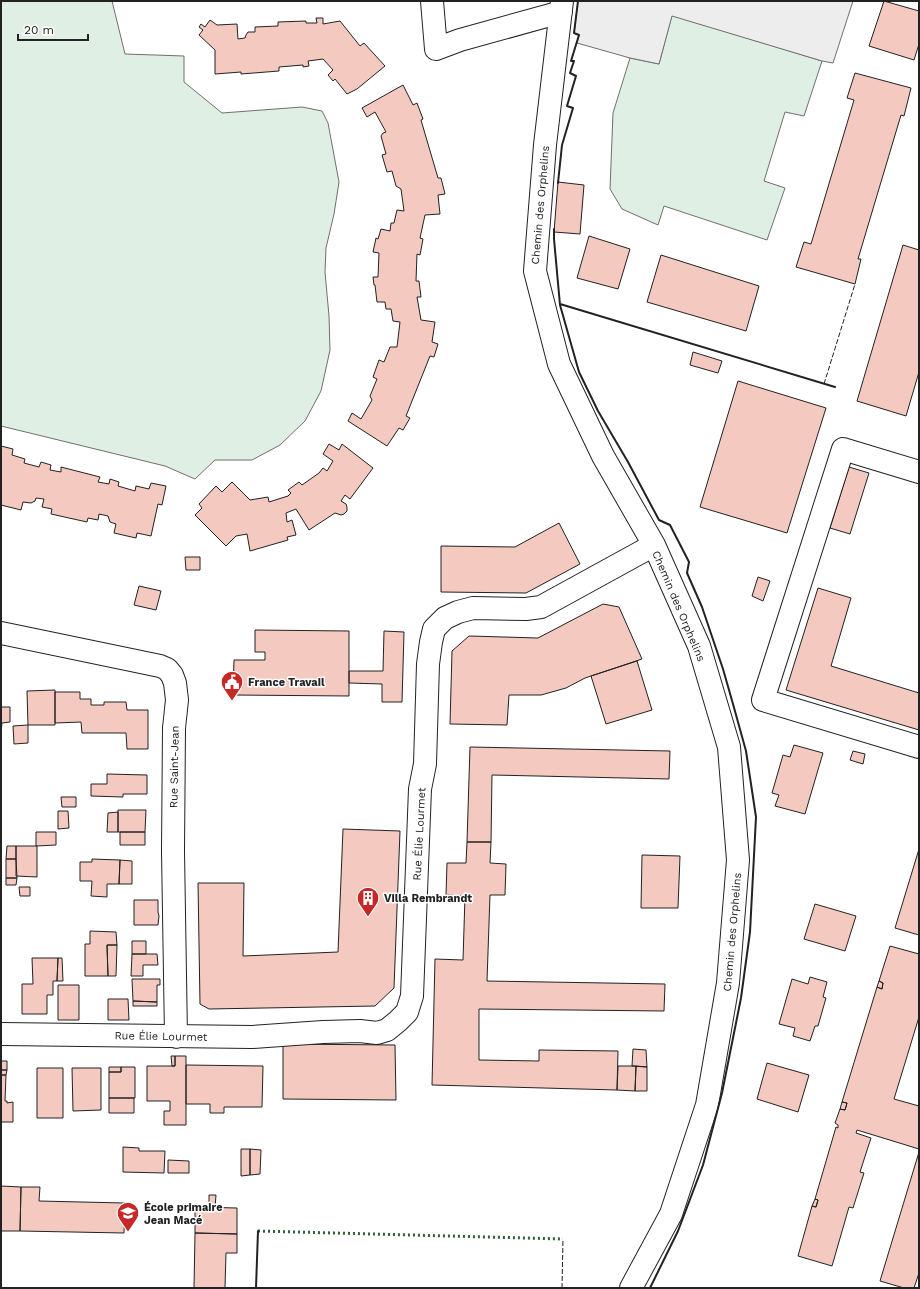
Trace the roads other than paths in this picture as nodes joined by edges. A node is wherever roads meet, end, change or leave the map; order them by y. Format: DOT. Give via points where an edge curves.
graph roads {
  1 [pos="432,1"];
  2 [pos="562,6"];
  3 [pos="919,472"];
  4 [pos="654,545"];
  5 [pos="1,633"];
  6 [pos="919,747"];
  7 [pos="1,1034"];
  8 [pos="176,1037"];
  9 [pos="631,1288"];
  1 -- 2 [label="street" via="436,49"];
  2 -- 4 [label="street, Chemin des Orphelins" via="545,145 535,271 559,364 603,456"];
  3 -- 6 [label="street" via="843,449 763,700"];
  4 -- 8 [label="street, Rue Élie Lourmet" via="541,607 472,608 445,618 434,629 428,664 425,764 420,789 412,996 407,1012 387,1030 377,1033 360,1031 252,1037"];
  4 -- 9 [label="street, Chemin des Orphelins" via="699,646 729,748 738,860 728,983 707,1105 671,1214"];
  5 -- 8 [label="street, Rue Saint-Jean" via="160,666 172,675 177,700 174,728 173,851"];
  7 -- 8 [label="street, Rue Élie Lourmet"];
}
